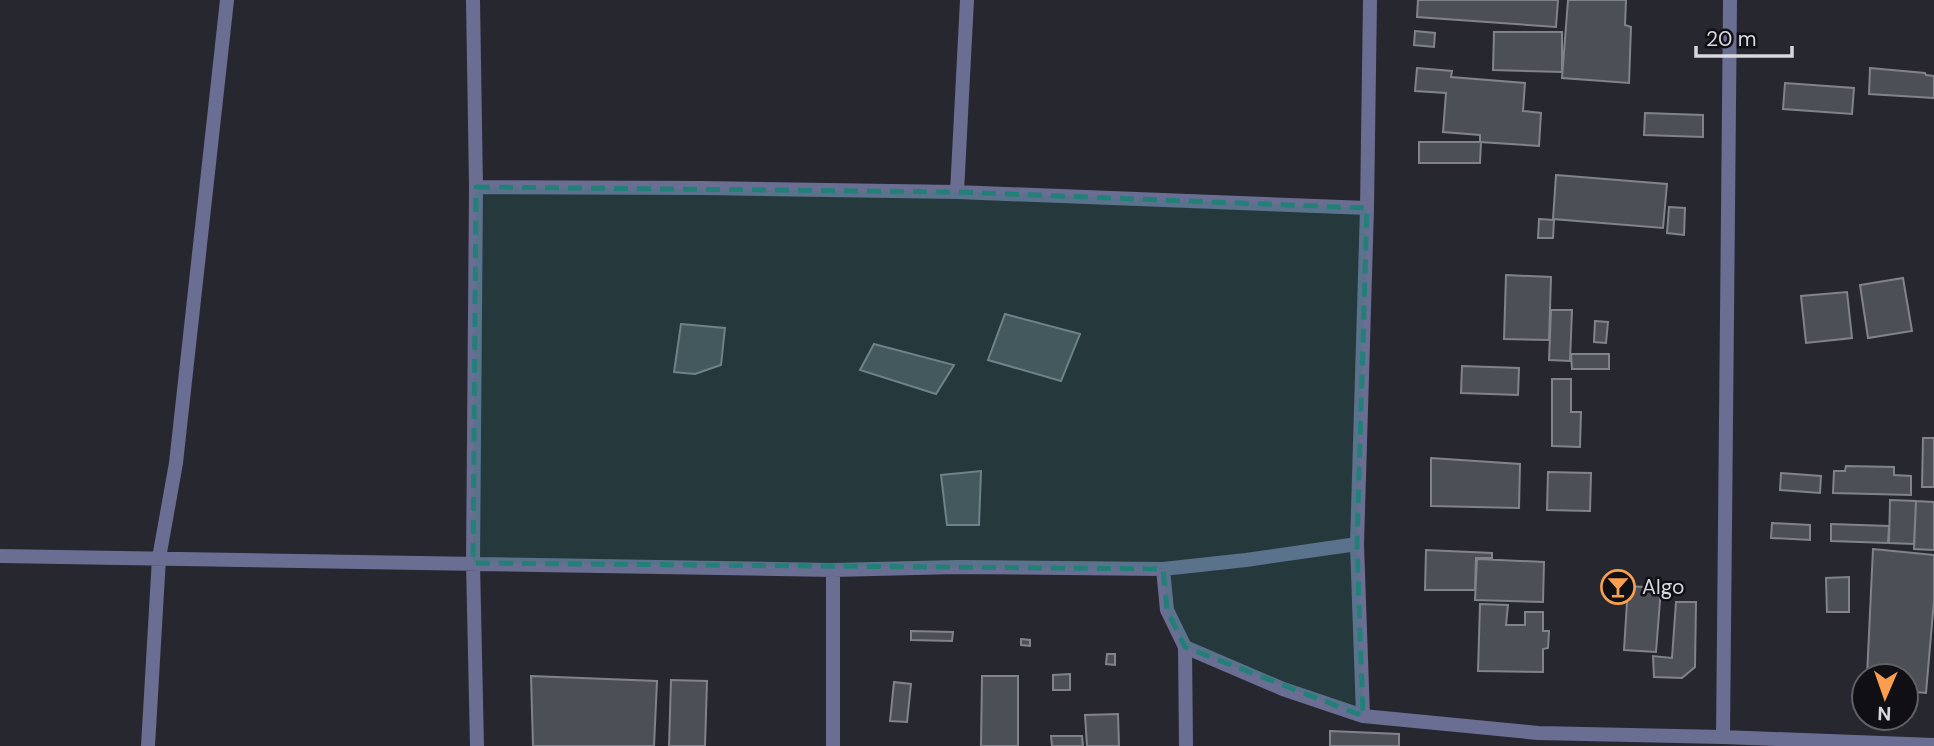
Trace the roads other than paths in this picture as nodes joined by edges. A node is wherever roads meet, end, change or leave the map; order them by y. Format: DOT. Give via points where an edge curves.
graph roads {
  1 [pos="227,0"];
  2 [pos="473,0"];
  3 [pos="967,0"];
  4 [pos="1370,0"];
  5 [pos="1730,0"];
  6 [pos="476,187"];
  7 [pos="957,192"];
  8 [pos="1367,208"];
  9 [pos="1357,544"];
  10 [pos="0,556"];
  11 [pos="159,558"];
  12 [pos="473,563"];
  13 [pos="1163,569"];
  14 [pos="833,570"];
  15 [pos="1185,647"];
  16 [pos="1363,716"];
  17 [pos="1723,737"];
  18 [pos="1539,740"];
  19 [pos="1934,745"];
  20 [pos="148,746"];
  21 [pos="477,746"];
  22 [pos="833,746"];
  23 [pos="1186,746"];
  1 -- 11 [label="street" via="176,463"];
  2 -- 6 [label="street"];
  3 -- 7 [label="street"];
  4 -- 8 [label="street"];
  5 -- 17 [label="street"];
  6 -- 7 [label="street"];
  6 -- 12 [label="street"];
  7 -- 8 [label="street"];
  8 -- 9 [label="street"];
  9 -- 13 [label="street"];
  9 -- 16 [label="street"];
  10 -- 11 [label="street"];
  11 -- 12 [label="street"];
  11 -- 20 [label="street"];
  12 -- 14 [label="street"];
  12 -- 21 [label="street"];
  13 -- 14 [label="street"];
  13 -- 15 [label="street" via="1167,610"];
  14 -- 22 [label="street"];
  15 -- 16 [label="street" via="1283,689"];
  15 -- 23 [label="street"];
  16 -- 18 [label="street"];
  17 -- 18 [label="street"];
  17 -- 19 [label="street"];
}
